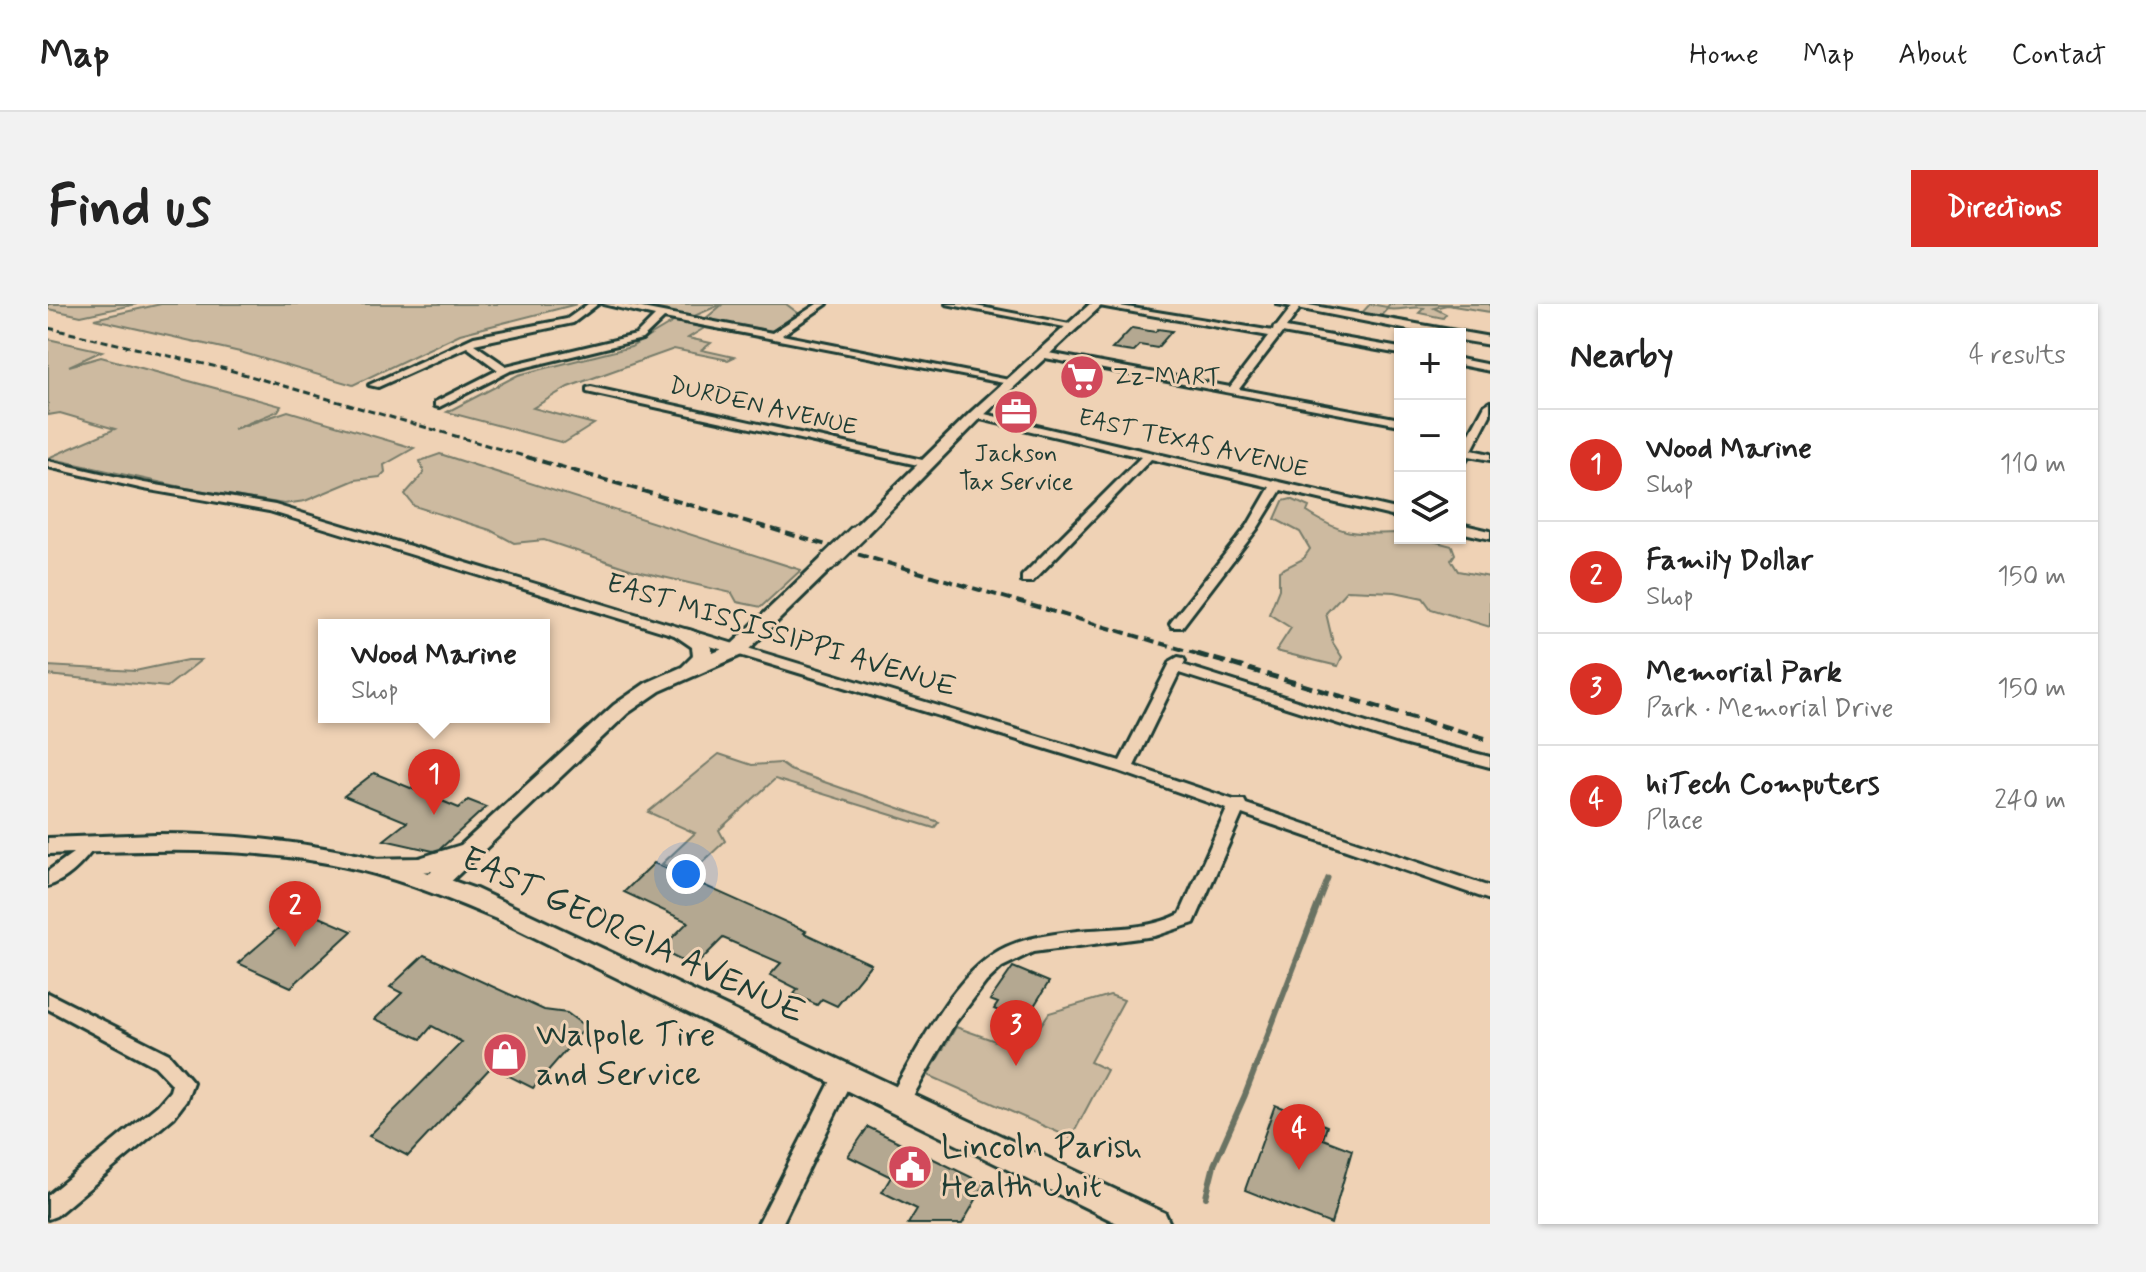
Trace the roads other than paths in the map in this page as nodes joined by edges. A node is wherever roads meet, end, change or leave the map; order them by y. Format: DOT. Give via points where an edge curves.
graph roads {
  1 [pos="594,304"];
  2 [pos="607,304"];
  3 [pos="823,304"];
  4 [pos="950,304"];
  5 [pos="1095,304"];
  6 [pos="1283,304"];
  7 [pos="1298,305"];
  8 [pos="662,314"];
  9 [pos="1075,326"];
  10 [pos="1419,328"];
  11 [pos="1275,332"];
  12 [pos="774,336"];
  13 [pos="1466,337"];
  14 [pos="1490,341"];
  15 [pos="467,343"];
  16 [pos="1394,350"];
  17 [pos="1043,355"];
  18 [pos="1466,363"];
  19 [pos="1490,368"];
  20 [pos="505,370"];
  21 [pos="1014,382"];
  22 [pos="374,385"];
  23 [pos="591,390"];
  24 [pos="1233,390"];
  25 [pos="439,404"];
  26 [pos="1490,405"];
  27 [pos="976,415"];
  28 [pos="1394,421"];
  29 [pos="1466,435"];
  30 [pos="1473,436"];
  31 [pos="1466,451"];
  32 [pos="1148,456"];
  33 [pos="1466,457"];
  34 [pos="1490,457"];
  35 [pos="48,464"];
  36 [pos="927,464"];
  37 [pos="1277,486"];
  38 [pos="1394,513"];
  39 [pos="1466,529"];
  40 [pos="1490,535"];
  41 [pos="1027,579"];
  42 [pos="1177,624"];
  43 [pos="683,634"];
  44 [pos="737,650"];
  45 [pos="688,672"];
  46 [pos="1490,762"];
  47 [pos="1125,768"];
  48 [pos="1238,804"];
  49 [pos="496,826"];
  50 [pos="88,844"];
  51 [pos="48,846"];
  52 [pos="368,864"];
  53 [pos="48,880"];
  54 [pos="434,883"];
  55 [pos="1490,894"];
  56 [pos="48,1000"];
  57 [pos="844,1075"];
  58 [pos="898,1102"];
  59 [pos="48,1209"];
  60 [pos="770,1224"];
  61 [pos="1153,1224"];
  1 -- 15 [label="street" via="570,321"];
  2 -- 8 [label="street"];
  3 -- 12 [label="street"];
  4 -- 9 [label="street"];
  5 -- 9 [label="street"];
  5 -- 11 [label="street"];
  6 -- 7 [label="street"];
  7 -- 10 [label="street"];
  7 -- 11 [label="street"];
  8 -- 12 [label="street"];
  8 -- 20 [label="street" via="648,330 627,341"];
  9 -- 17 [label="street"];
  11 -- 16 [label="street"];
  11 -- 24 [label="street"];
  12 -- 21 [label="street"];
  13 -- 14 [label="street"];
  15 -- 20 [label="street"];
  15 -- 22 [label="street"];
  17 -- 21 [label="street"];
  17 -- 24 [label="street"];
  18 -- 19 [label="street"];
  20 -- 25 [label="street"];
  21 -- 27 [label="street"];
  23 -- 36 [label="street, DURDEN AVENUE"];
  24 -- 28 [label="street"];
  26 -- 30 [label="street"];
  27 -- 32 [label="street, EAST TEXAS AVENUE"];
  27 -- 36 [label="street"];
  29 -- 30 [label="street"];
  30 -- 31 [label="street"];
  32 -- 37 [label="street, EAST TEXAS AVENUE"];
  32 -- 41 [label="street"];
  33 -- 34 [label="street"];
  35 -- 43 [label="street, EAST MISSISSIPPI AVENUE" via="271,508"];
  36 -- 44 [label="street, bridge"];
  37 -- 38 [label="street, EAST TEXAS AVENUE"];
  37 -- 42 [label="street" via="1253,526"];
  39 -- 40 [label="street"];
  43 -- 44 [label="street, EAST MISSISSIPPI AVENUE"];
  43 -- 45 [label="street" via="703,650"];
  44 -- 45 [label="street"];
  44 -- 47 [label="street, EAST MISSISSIPPI AVENUE"];
  45 -- 49 [label="street" via="621,709"];
  46 -- 47 [label="street" via="1405,740 1177,663"];
  47 -- 48 [label="street, EAST MISSISSIPPI AVENUE"];
  48 -- 55 [label="street, EAST MISSISSIPPI AVENUE"];
  48 -- 58 [label="street" via="1187,918 1158,929 1040,944 993,963 973,983"];
  49 -- 52 [label="street" via="441,861 405,867"];
  49 -- 54 [label="street"];
  50 -- 51 [label="main road, EAST GEORGIA AVENUE"];
  50 -- 52 [label="main road, EAST GEORGIA AVENUE" via="190,841 262,846"];
  50 -- 53 [label="street"];
  52 -- 54 [label="main road, EAST GEORGIA AVENUE"];
  54 -- 57 [label="main road, EAST GEORGIA AVENUE" via="509,913"];
  56 -- 59 [label="street" via="162,1060 183,1082 166,1111"];
  57 -- 58 [label="main road, EAST GEORGIA AVENUE"];
  57 -- 60 [label="street"];
  58 -- 61 [label="main road, EAST GEORGIA AVENUE"];
}
